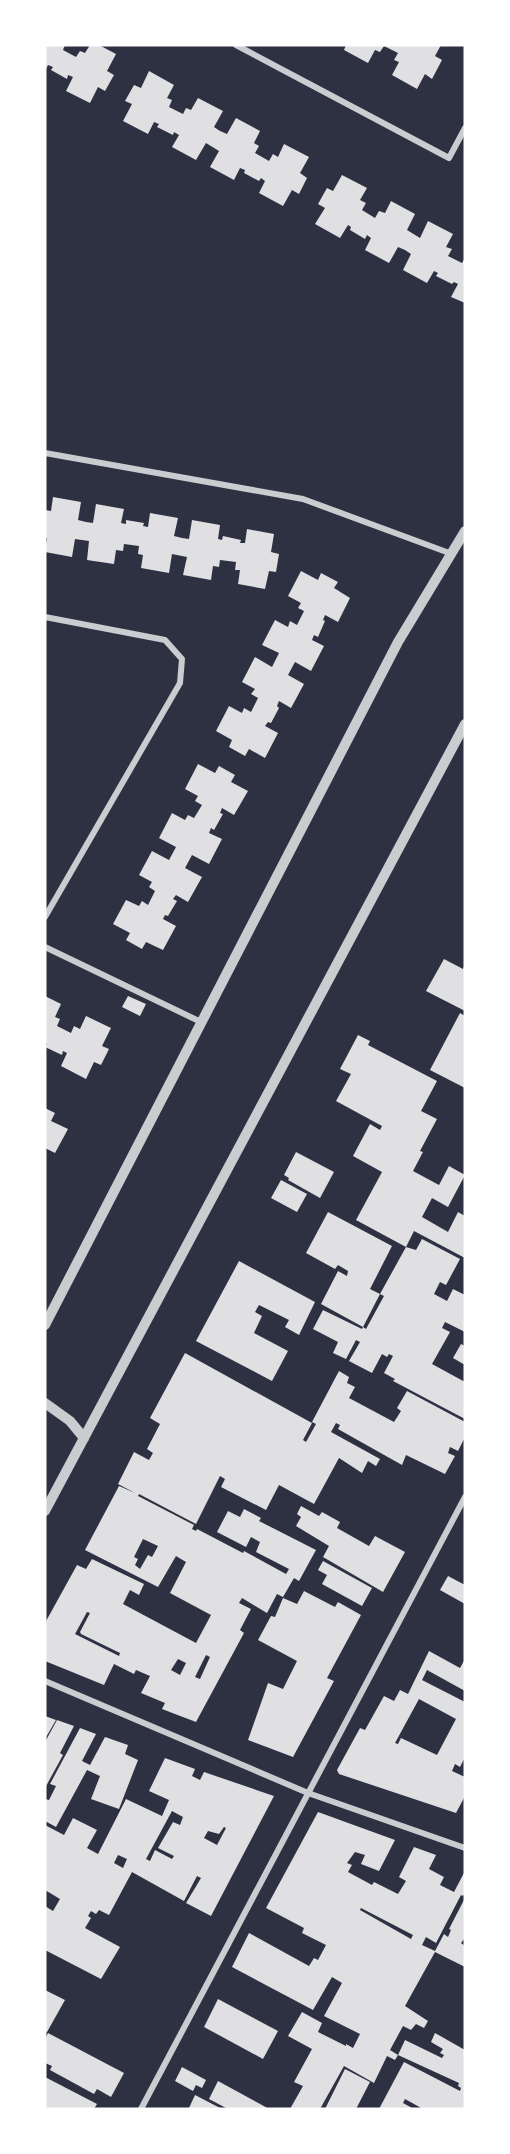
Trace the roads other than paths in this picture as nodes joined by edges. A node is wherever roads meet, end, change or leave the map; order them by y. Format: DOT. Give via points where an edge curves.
graph roads {
  1 [pos="236,45"];
  2 [pos="465,128"];
  3 [pos="45,453"];
  4 [pos="465,531"];
  5 [pos="452,554"];
  6 [pos="45,617"];
  7 [pos="465,724"];
  8 [pos="45,917"];
  9 [pos="45,946"];
  10 [pos="201,1022"];
  11 [pos="45,1325"];
  12 [pos="45,1403"];
  13 [pos="84,1438"];
  14 [pos="465,1497"];
  15 [pos="45,1511"];
  16 [pos="45,1681"];
  17 [pos="308,1793"];
  18 [pos="465,1848"];
  19 [pos="141,2109"];
  1 -- 2 [label="street" via="449,158"];
  3 -- 5 [label="street" via="303,499"];
  4 -- 5 [label="street"];
  5 -- 10 [label="street" via="398,642"];
  6 -- 8 [label="street" via="165,640 182,659 180,683"];
  7 -- 13 [label="street"];
  9 -- 10 [label="street"];
  10 -- 11 [label="street"];
  12 -- 13 [label="street" via="70,1421"];
  13 -- 15 [label="street"];
  14 -- 17 [label="street"];
  16 -- 17 [label="street"];
  17 -- 18 [label="street"];
  17 -- 19 [label="street"];
}
